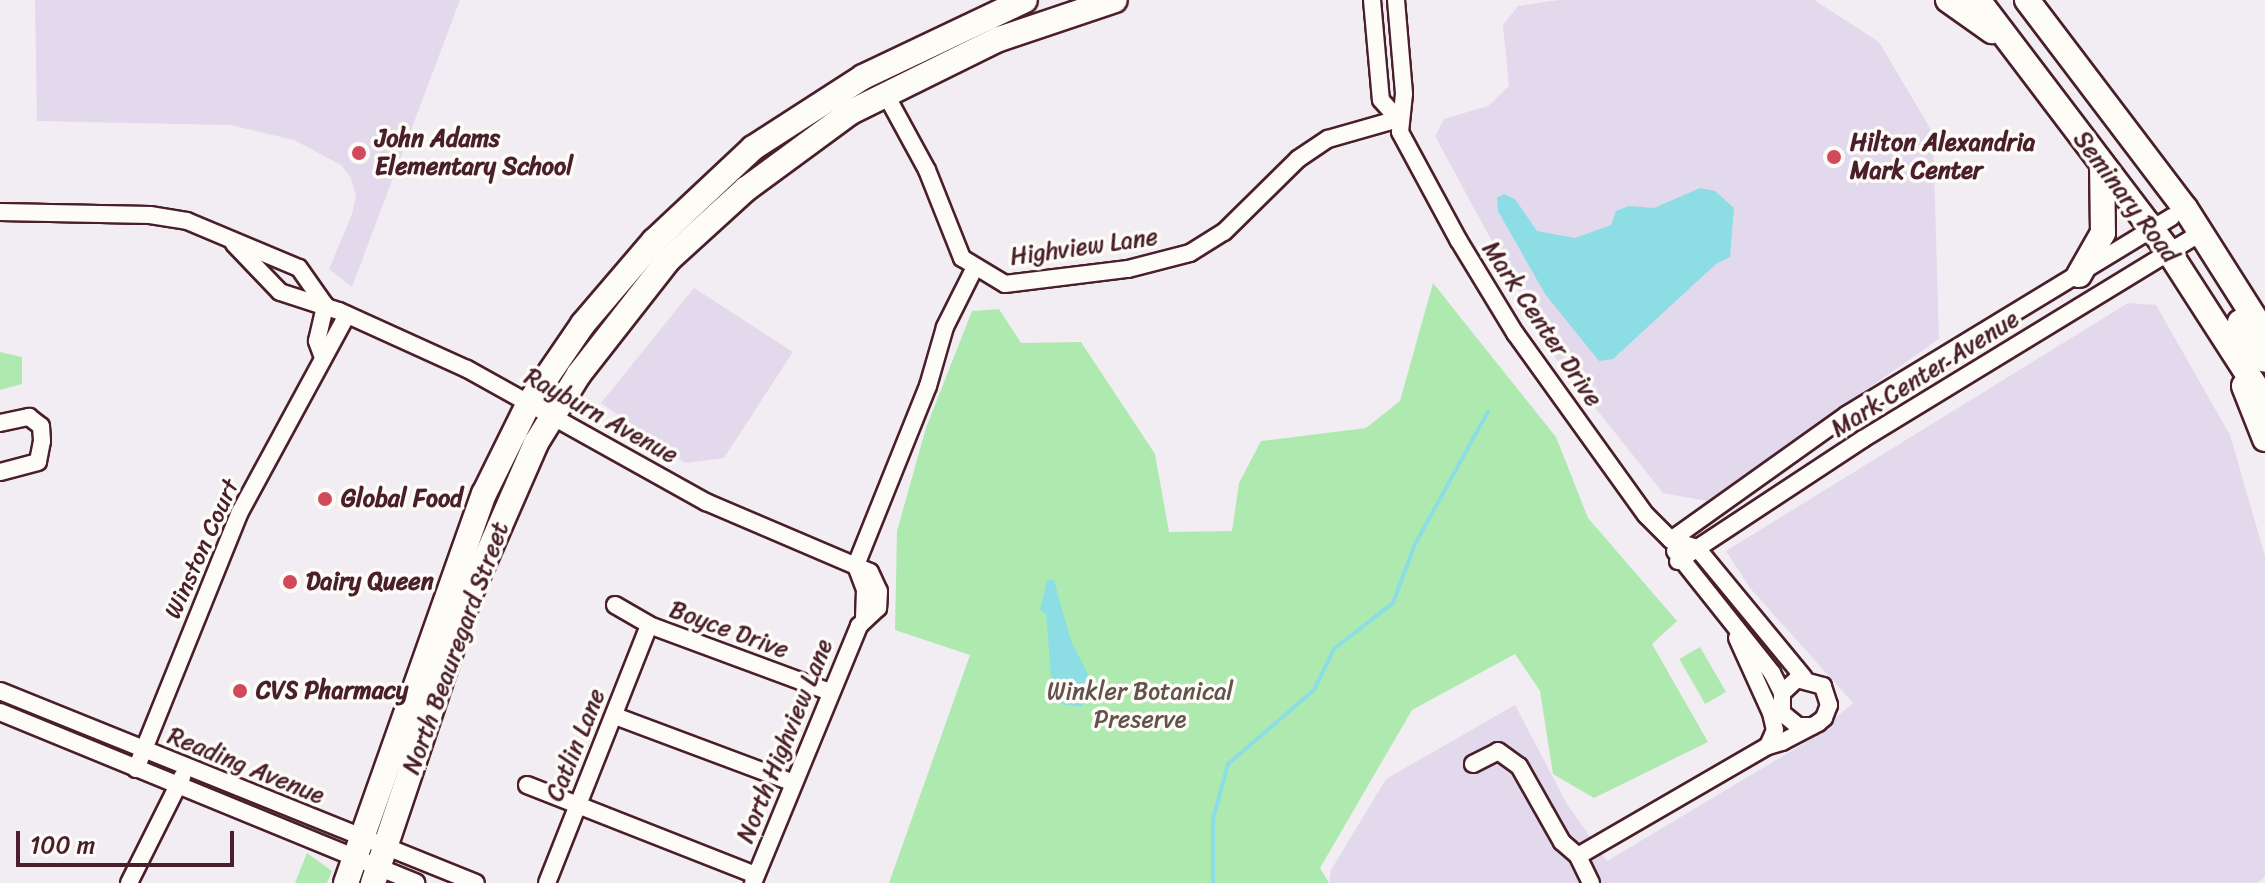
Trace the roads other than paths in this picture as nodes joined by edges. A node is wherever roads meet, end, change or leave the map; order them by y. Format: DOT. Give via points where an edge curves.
graph roads {
  1 [pos="1025,0"];
  2 [pos="1115,0"];
  3 [pos="1372,0"];
  4 [pos="1396,0"];
  5 [pos="1948,0"];
  6 [pos="1978,0"];
  7 [pos="2029,2"];
  8 [pos="2010,43"];
  9 [pos="885,93"];
  10 [pos="1398,119"];
  11 [pos="2102,164"];
  12 [pos="0,212"];
  13 [pos="2162,223"];
  14 [pos="2186,242"];
  15 [pos="234,244"];
  16 [pos="974,269"];
  17 [pos="2079,275"];
  18 [pos="325,305"];
  19 [pos="347,315"];
  20 [pos="2263,329"];
  21 [pos="2223,335"];
  22 [pos="322,355"];
  23 [pos="2265,360"];
  24 [pos="2265,401"];
  25 [pos="529,403"];
  26 [pos="552,416"];
  27 [pos="0,423"];
  28 [pos="2265,439"];
  29 [pos="0,472"];
  30 [pos="1671,540"];
  31 [pos="1697,548"];
  32 [pos="1678,561"];
  33 [pos="856,565"];
  34 [pos="615,605"];
  35 [pos="649,625"];
  36 [pos="1732,626"];
  37 [pos="1804,678"];
  38 [pos="0,691"];
  39 [pos="830,692"];
  40 [pos="1782,693"];
  41 [pos="0,712"];
  42 [pos="615,716"];
  43 [pos="1812,726"];
  44 [pos="1768,746"];
  45 [pos="144,751"];
  46 [pos="1473,764"];
  47 [pos="185,768"];
  48 [pos="136,769"];
  49 [pos="794,783"];
  50 [pos="527,785"];
  51 [pos="179,786"];
  52 [pos="578,805"];
  53 [pos="358,848"];
  54 [pos="1578,856"];
  55 [pos="379,866"];
  56 [pos="755,879"];
  57 [pos="129,883"];
  58 [pos="346,883"];
  59 [pos="416,883"];
  60 [pos="476,883"];
  61 [pos="547,883"];
  62 [pos="1591,883"];
  1 -- 25 [label="main road, North Beauregard Street" via="863,77 753,148 628,268"];
  2 -- 9 [label="main road, North Beauregard Street" via="999,39"];
  3 -- 10 [label="street, Mark Center Drive" via="1381,100"];
  4 -- 10 [label="street, Mark Center Drive" via="1404,94"];
  5 -- 8 [label="main road"];
  6 -- 8 [label="main road, Seminary Road"];
  7 -- 14 [label="main road, Seminary Road"];
  8 -- 11 [label="main road, Seminary Road"];
  9 -- 16 [label="street" via="927,170 962,258"];
  9 -- 26 [label="main road, North Beauregard Street" via="785,158 669,259"];
  10 -- 16 [label="street, Highview Lane" via="1328,139 1298,159 1224,232 1190,253 1157,264 1039,282 1005,284"];
  10 -- 30 [label="street, Mark Center Drive" via="1409,155 1515,333 1646,515"];
  11 -- 13 [label="main road, Seminary Road"];
  11 -- 17 [label="main road" via="2103,233"];
  12 -- 15 [label="street, Rayburn Avenue" via="171,216"];
  13 -- 14 [label="main road, Seminary Road"];
  13 -- 17 [label="street, Mark Center Avenue"];
  14 -- 20 [label="main road, Seminary Road"];
  14 -- 21 [label="main road, Seminary Road"];
  14 -- 23 [label="main road"];
  14 -- 31 [label="street, Mark Center Avenue" via="1876,431"];
  15 -- 18 [label="street, Rayburn Avenue" via="280,292"];
  15 -- 18 [label="street, Rayburn Avenue" via="299,268"];
  16 -- 33 [label="street" via="945,327 928,386"];
  17 -- 30 [label="street, Mark Center Avenue" via="1843,417"];
  18 -- 19 [label="street, Rayburn Avenue"];
  18 -- 22 [label="street, Winston Court" via="317,341"];
  19 -- 22 [label="street, Winston Court" via="333,346"];
  19 -- 25 [label="street, Rayburn Avenue"];
  21 -- 24 [label="main road, Seminary Road"];
  21 -- 28 [label="main road"];
  22 -- 45 [label="street, Winston Court" via="277,452 240,512"];
  25 -- 26 [label="street, Rayburn Avenue"];
  25 -- 53 [label="main road, North Beauregard Street" via="459,558"];
  26 -- 33 [label="street, Rayburn Avenue" via="730,513"];
  26 -- 55 [label="main road, North Beauregard Street" via="475,582"];
  27 -- 29 [label="street" via="29,417 41,426 42,441 38,462"];
  30 -- 31 [label="street, Mark Center Drive"];
  30 -- 32 [label="street, Mark Center Drive"];
  31 -- 32 [label="street, Mark Center Avenue"];
  31 -- 37 [label="street"];
  32 -- 36 [label="street, Mark Center Drive"];
  33 -- 39 [label="street, North Highview Lane" via="865,590 864,617"];
  34 -- 35 [label="street, Boyce Drive"];
  35 -- 39 [label="street, Boyce Drive"];
  35 -- 42 [label="street, Catlin Lane"];
  36 -- 40 [label="street, Mark Center Drive"];
  36 -- 44 [label="street, Mark Center Drive" via="1771,713 1775,730"];
  37 -- 40 [label="street"];
  37 -- 43 [label="street" via="1823,686 1829,698 1827,712"];
  38 -- 45 [label="street, Reading Avenue"];
  39 -- 49 [label="street, North Highview Lane"];
  40 -- 43 [label="street" via="1786,719"];
  41 -- 48 [label="street, Reading Avenue"];
  42 -- 49 [label="street"];
  42 -- 52 [label="street, Catlin Lane"];
  43 -- 44 [label="street"];
  44 -- 54 [label="street"];
  45 -- 47 [label="street, Reading Avenue"];
  45 -- 48 [label="street, Winston Court"];
  46 -- 54 [label="street" via="1498,751 1519,766 1562,842"];
  47 -- 51 [label="street"];
  47 -- 53 [label="street, Reading Avenue"];
  48 -- 51 [label="street, Reading Avenue"];
  49 -- 56 [label="street, North Highview Lane"];
  50 -- 52 [label="street"];
  51 -- 53 [label="street, Reading Avenue"];
  51 -- 57 [label="street"];
  52 -- 56 [label="street"];
  52 -- 61 [label="street, Catlin Lane"];
  53 -- 55 [label="street, Reading Avenue"];
  53 -- 58 [label="main road, North Beauregard Street"];
  54 -- 62 [label="street"];
  55 -- 59 [label="street, Reading Avenue"];
  55 -- 60 [label="street, Reading Avenue"];
}
